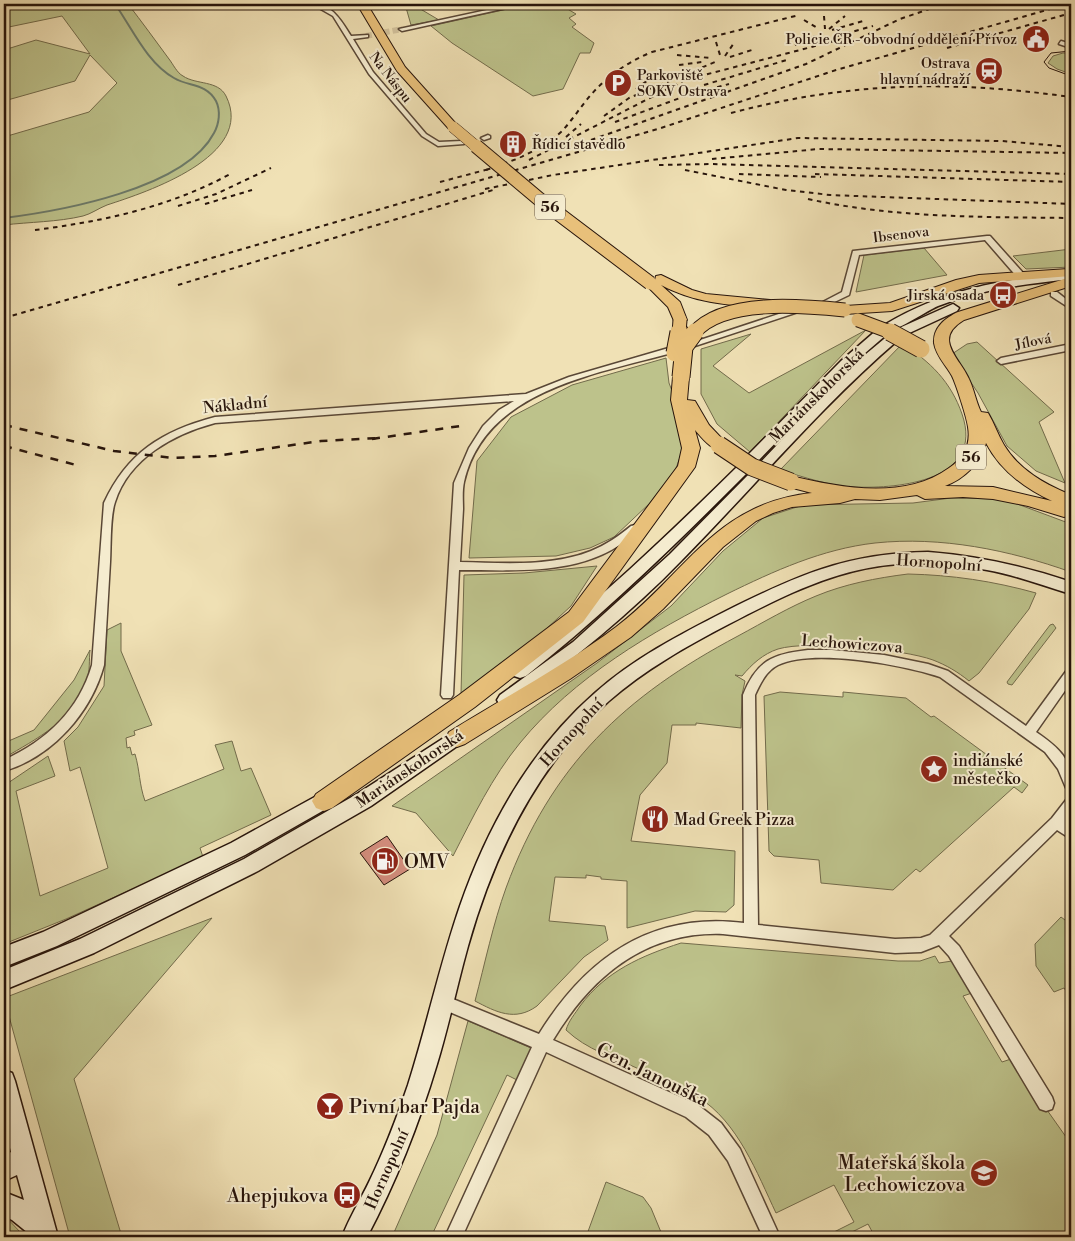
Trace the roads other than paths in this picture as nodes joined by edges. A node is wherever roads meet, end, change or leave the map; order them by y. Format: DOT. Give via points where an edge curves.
graph roads {
  1 [pos="315,4"];
  2 [pos="362,4"];
  3 [pos="522,4"];
  4 [pos="585,4"];
  5 [pos="576,6"];
  6 [pos="378,8"];
  7 [pos="402,29"];
  8 [pos="366,36"];
  9 [pos="349,38"];
  10 [pos="1061,43"];
  11 [pos="1071,46"];
  12 [pos="458,126"];
  13 [pos="462,143"];
  14 [pos="1021,276"];
  15 [pos="1071,277"];
  16 [pos="1054,294"];
  17 [pos="821,305"];
  18 [pos="1071,307"];
  19 [pos="794,310"];
  20 [pos="843,313"];
  21 [pos="692,344"];
  22 [pos="1071,347"];
  23 [pos="672,350"];
  24 [pos="1001,361"];
  25 [pos="681,377"];
  26 [pos="964,390"];
  27 [pos="526,397"];
  28 [pos="754,467"];
  29 [pos="904,492"];
  30 [pos="846,494"];
  31 [pos="1071,502"];
  32 [pos="653,512"];
  33 [pos="1071,514"];
  34 [pos="454,566"];
  35 [pos="1071,588"];
  36 [pos="1071,673"];
  37 [pos="448,696"];
  38 [pos="1028,733"];
  39 [pos="457,738"];
  40 [pos="7,767"];
  41 [pos="1071,784"];
  42 [pos="324,801"];
  43 [pos="1071,804"];
  44 [pos="1057,822"];
  45 [pos="1071,833"];
  46 [pos="751,931"];
  47 [pos="940,936"];
  48 [pos="53,949"];
  49 [pos="4,957"];
  50 [pos="4,980"];
  51 [pos="443,1002"];
  52 [pos="542,1043"];
  53 [pos="4,1080"];
  54 [pos="1046,1103"];
  55 [pos="7,1112"];
  56 [pos="13,1164"];
  57 [pos="4,1204"];
  58 [pos="45,1234"];
  59 [pos="354,1237"];
  60 [pos="453,1237"];
  61 [pos="772,1237"];
  1 -- 9 [label="street, Na Náspu" via="334,14"];
  2 -- 12 [label="highway, 56" via="401,69"];
  3 -- 7 [label="street"];
  4 -- 5 [label="street"];
  6 -- 12 [label="highway, 56" via="388,34 410,68"];
  8 -- 9 [label="street"];
  9 -- 13 [label="street, Na Náspu" via="382,88 424,135 438,144"];
  10 -- 11 [label="street"];
  12 -- 19 [label="highway, 56, bridge" via="673,286 705,298"];
  12 -- 25 [label="highway, 56, bridge" via="539,199 671,300 680,320 674,354"];
  14 -- 15 [label="highway"];
  14 -- 17 [label="street, Ibsenova" via="987,238 856,253 846,293"];
  14 -- 20 [label="highway" via="961,283 892,307"];
  15 -- 26 [label="highway" via="950,322 943,333 942,344 948,361 962,380"];
  15 -- 28 [label="main road, Mariánskohorská" via="978,299 892,332"];
  16 -- 18 [label="street"];
  19 -- 20 [label="highway, 56, bridge"];
  19 -- 21 [label="street"];
  19 -- 25 [label="highway, 56, bridge" via="745,310 706,323 687,341 682,355"];
  20 -- 26 [label="highway, 56, bridge" via="892,333 920,349"];
  22 -- 24 [label="street, Jílová"];
  23 -- 27 [label="street, Nákladní" via="568,380"];
  25 -- 30 [label="highway, 56, bridge" via="691,411 719,445 752,467 791,482"];
  25 -- 32 [label="highway" via="679,400 690,437 690,456 680,478"];
  26 -- 29 [label="highway, 56" via="978,431 972,456 950,477"];
  26 -- 31 [label="highway, 56" via="978,407 993,444 1010,466 1033,483"];
  27 -- 34 [label="street, Nákladní" via="487,427 469,454 459,483"];
  27 -- 40 [label="street, Nákladní" via="215,420 186,427 156,444 127,470 115,486 109,502 98,665 92,688 52,737"];
  28 -- 39 [label="main road, Mariánskohorská" via="675,558 579,646"];
  28 -- 42 [label="main road, Mariánskohorská" via="560,642 452,721"];
  29 -- 30 [label="highway, 56"];
  29 -- 33 [label="highway, 56" via="992,492 1019,496"];
  30 -- 39 [label="highway" via="781,503 749,517 625,631"];
  32 -- 34 [label="street" via="626,536 587,558 559,564"];
  32 -- 42 [label="highway" via="576,617 467,701"];
  34 -- 37 [label="street, Nákladní"];
  35 -- 51 [label="main road, Hornopolní" via="1022,573 964,561 912,558 870,561 834,569 800,582 654,659 587,711 549,753 520,794 493,844 477,885"];
  36 -- 38 [label="street"];
  38 -- 41 [label="street, Lechowiczova" via="1057,756"];
  38 -- 46 [label="street, Lechowiczova" via="944,674 930,669 887,660 805,654 774,661 759,676 749,695"];
  39 -- 48 [label="main road, Mariánskohorská" via="364,800 250,865 88,946"];
  42 -- 48 [label="main road, Mariánskohorská"];
  43 -- 44 [label="street"];
  44 -- 45 [label="street"];
  44 -- 47 [label="street"];
  46 -- 47 [label="street" via="895,946 921,945"];
  46 -- 52 [label="street" via="706,927 686,929 638,945 598,970 578,989"];
  47 -- 54 [label="street" via="954,951"];
  48 -- 49 [label="main road, Mariánskohorská"];
  48 -- 50 [label="main road, Mariánskohorská"];
  51 -- 52 [label="street, Gen. Janouška"];
  51 -- 59 [label="main road, Hornopolní" via="404,1131"];
  52 -- 60 [label="street"];
  52 -- 61 [label="street, Gen. Janouška" via="692,1111 715,1129 734,1155"];
  53 -- 55 [label="main road"];
  55 -- 56 [label="main road"];
  56 -- 58 [label="main road"];
  57 -- 58 [label="main road" via="21,1211"];
}
